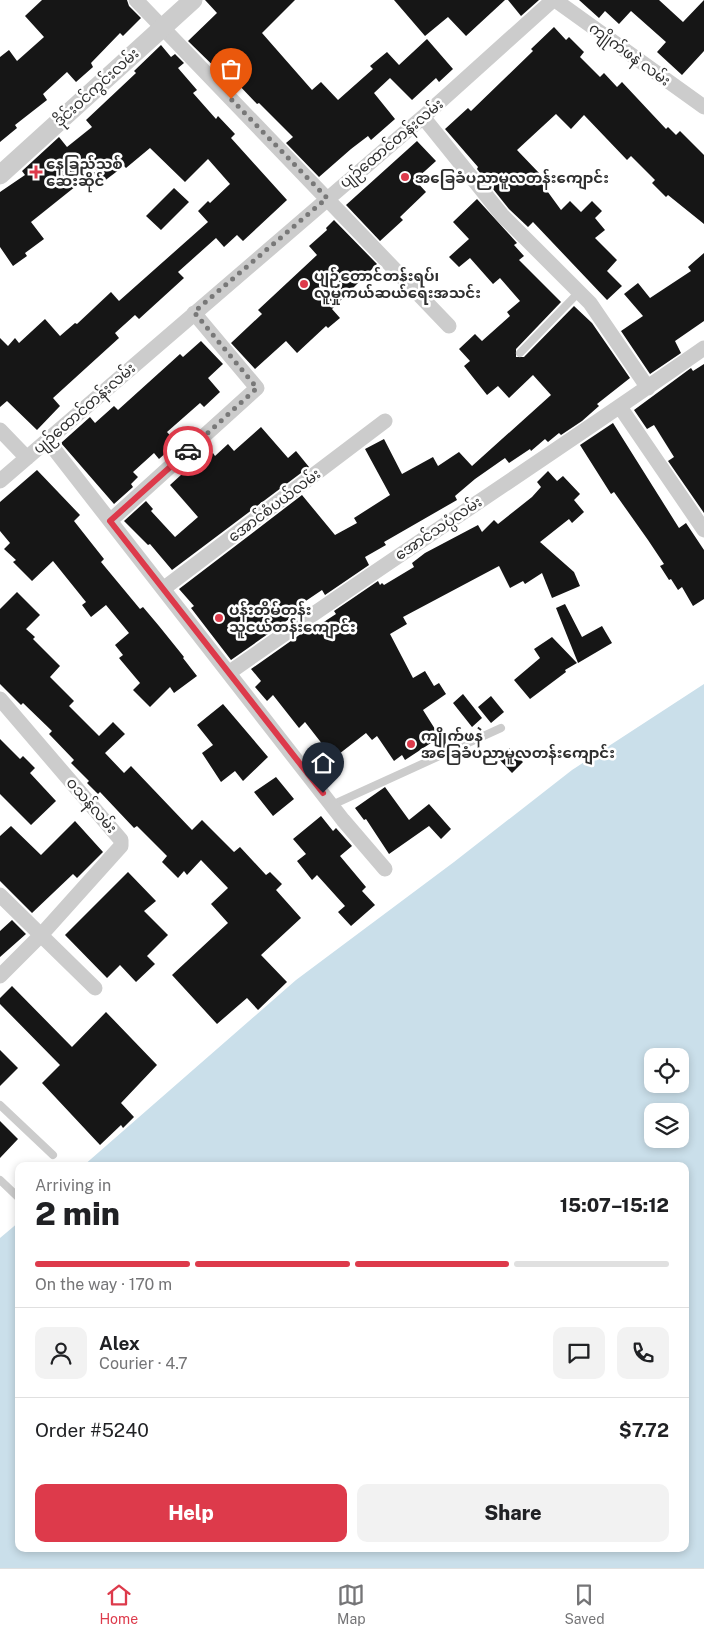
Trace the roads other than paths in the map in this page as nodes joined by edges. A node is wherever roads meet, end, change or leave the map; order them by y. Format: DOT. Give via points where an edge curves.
graph roads {
  1 [pos="136,0"];
  2 [pos="193,0"];
  3 [pos="554,0"];
  4 [pos="162,28"];
  5 [pos="704,107"];
  6 [pos="423,117"];
  7 [pos="0,175"];
  8 [pos="327,198"];
  9 [pos="579,292"];
  10 [pos="194,312"];
  11 [pos="449,326"];
  12 [pos="703,350"];
  13 [pos="520,354"];
  14 [pos="648,388"];
  15 [pos="620,407"];
  16 [pos="385,421"];
  17 [pos="0,430"];
  18 [pos="47,440"];
  19 [pos="27,458"];
  20 [pos="0,480"];
  21 [pos="110,521"];
  22 [pos="704,530"];
  23 [pos="163,589"];
  24 [pos="230,672"];
  25 [pos="0,699"];
  26 [pos="501,728"];
  27 [pos="332,805"];
  28 [pos="385,869"];
  29 [pos="0,895"];
  30 [pos="42,934"];
  31 [pos="0,976"];
  32 [pos="95,988"];
  33 [pos="0,1105"];
  34 [pos="54,1155"];
  35 [pos="0,1180"];
  36 [pos="15,1194"];
  1 -- 4 [label="street"];
  2 -- 4 [label="street, ဒိုင်းဝင်ကွင်းလမ်း"];
  3 -- 5 [label="street, ကျိုက်ဖနဲ လမ်း"];
  3 -- 6 [label="street, ပျဉ်ထောင်တန်းလမ်း"];
  4 -- 7 [label="street, ဒိုင်းဝင်ကွင်းလမ်း"];
  4 -- 8 [label="street"];
  6 -- 8 [label="street, ပျဉ်ထောင်တန်းလမ်း"];
  6 -- 9 [label="street" via="502,215"];
  8 -- 10 [label="street, ပျဉ်ထောင်တန်းလမ်း"];
  8 -- 11 [label="street"];
  9 -- 13 [label="lane"];
  9 -- 14 [label="street" via="590,303"];
  10 -- 18 [label="street, ပျဉ်ထောင်တန်းလမ်း"];
  10 -- 21 [label="street" via="257,388"];
  12 -- 14 [label="street, အောင်သပ္ပံလမ်း"];
  14 -- 15 [label="street, အောင်သပ္ပံလမ်း"];
  15 -- 22 [label="street"];
  15 -- 24 [label="street, အောင်သပ္ပံလမ်း" via="371,573"];
  16 -- 23 [label="street, အောင်စံပယ်လမ်း"];
  17 -- 19 [label="street"];
  18 -- 19 [label="street, ပျဉ်ထောင်တန်းလမ်း"];
  18 -- 21 [label="street"];
  19 -- 20 [label="street, ပျဉ်ထောင်တန်းလမ်း"];
  21 -- 23 [label="street"];
  23 -- 24 [label="street"];
  24 -- 27 [label="street"];
  25 -- 30 [label="street, ဝသန်လမ်း" via="122,840 121,846"];
  26 -- 27 [label="lane"];
  27 -- 28 [label="street"];
  29 -- 30 [label="street"];
  30 -- 31 [label="street"];
  30 -- 32 [label="street"];
  33 -- 34 [label="lane"];
  35 -- 36 [label="lane"];
}
